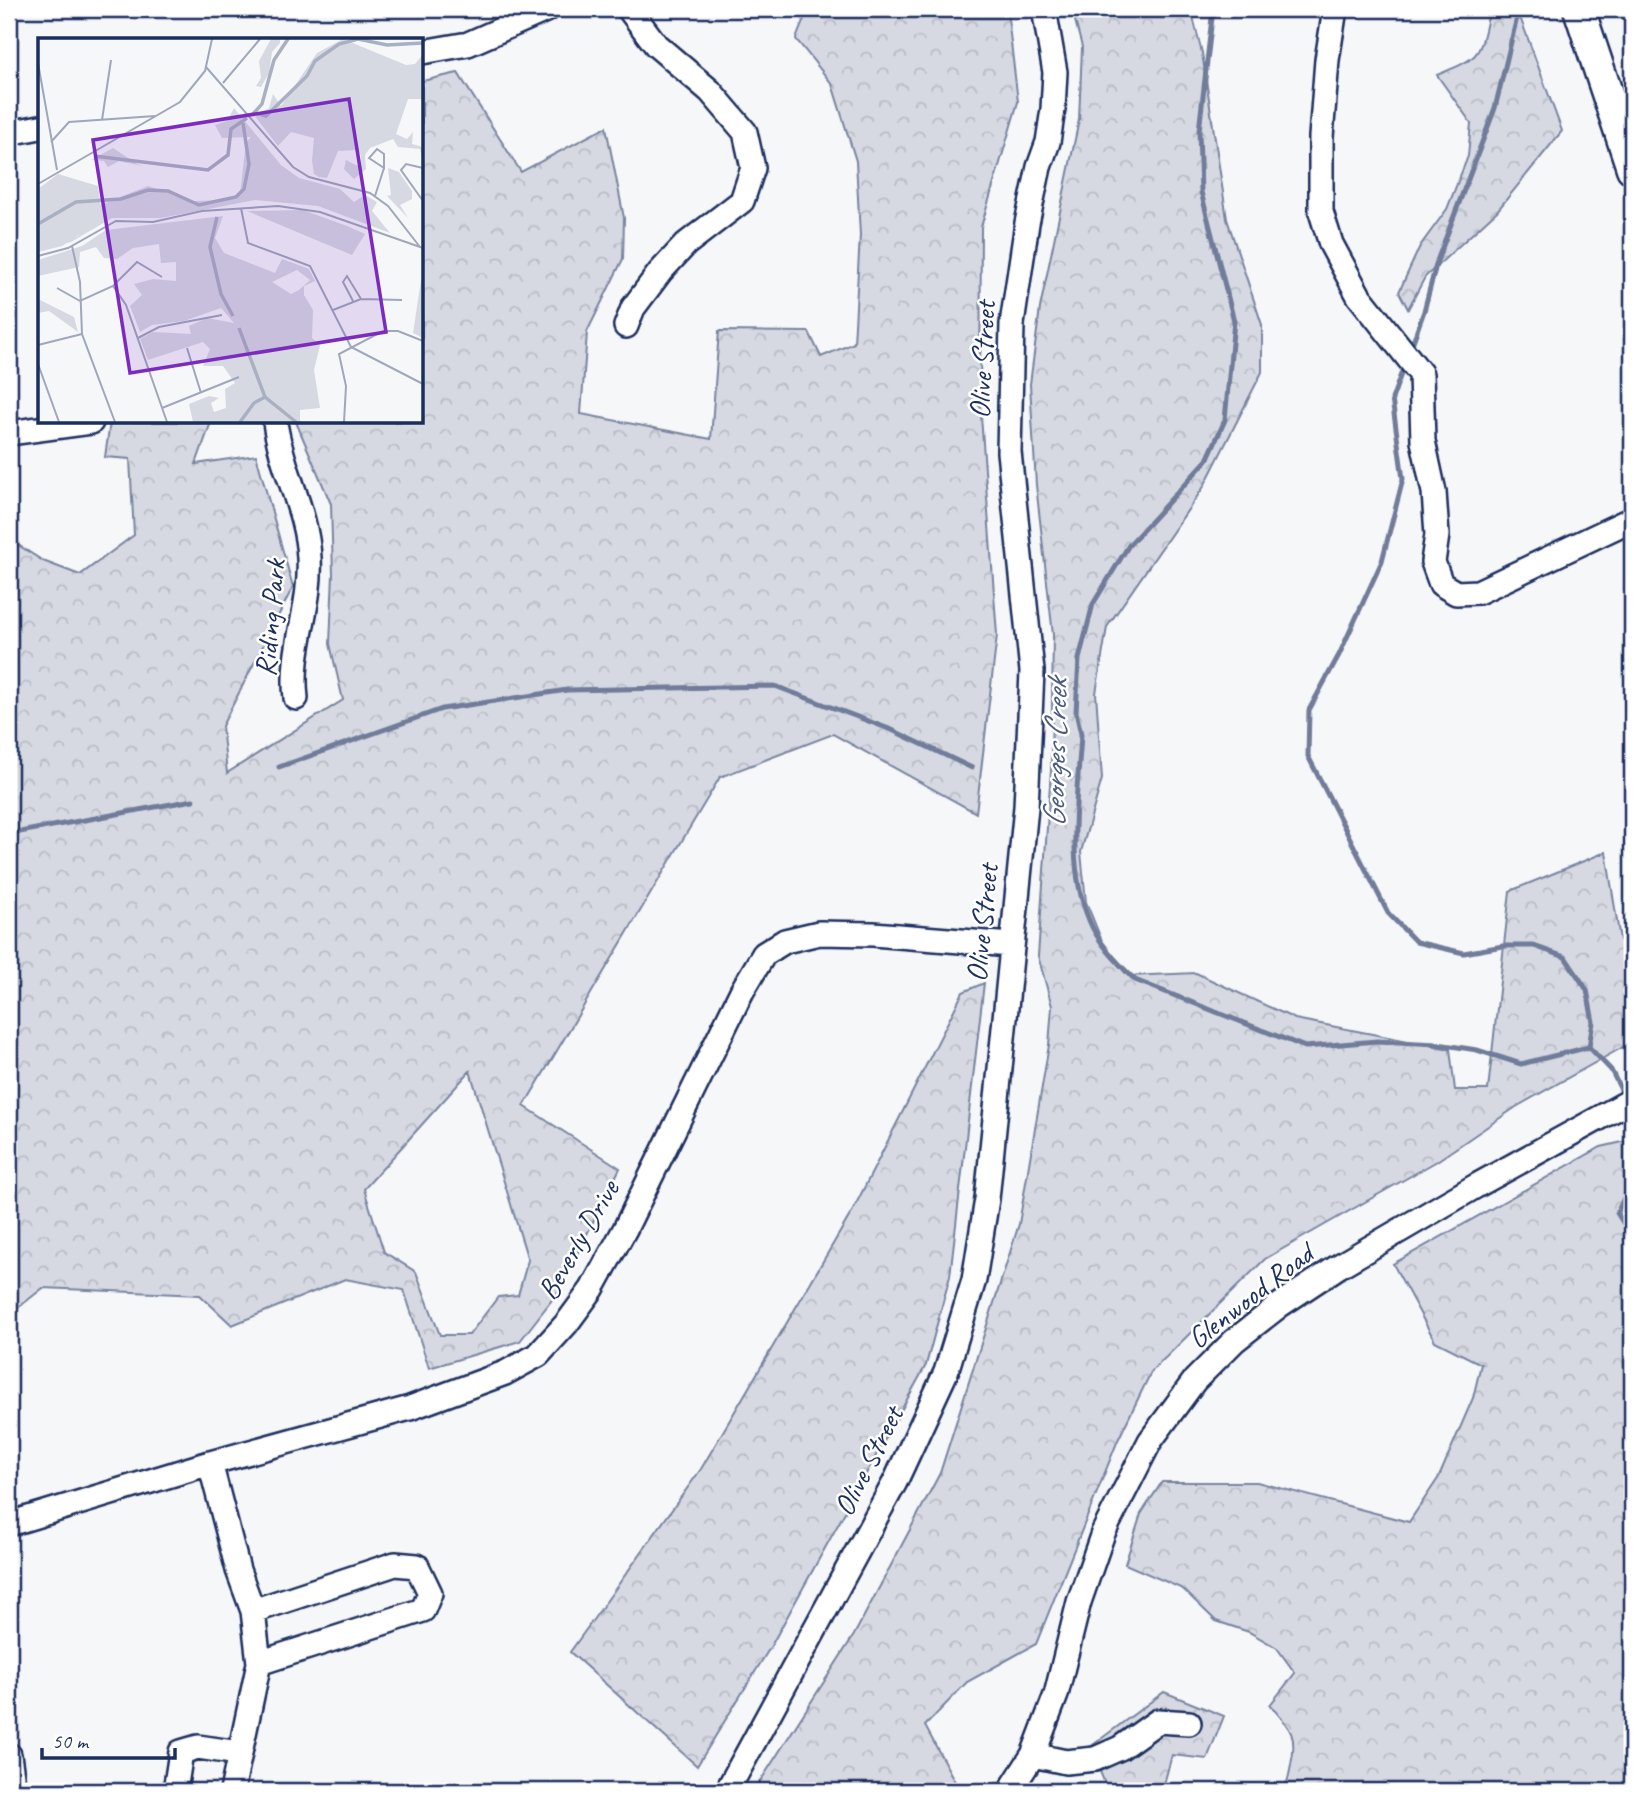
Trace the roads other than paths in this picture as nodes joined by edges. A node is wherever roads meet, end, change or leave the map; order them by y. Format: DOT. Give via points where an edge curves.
graph roads {
  1 [pos="548,9"];
  2 [pos="629,9"];
  3 [pos="1044,9"];
  4 [pos="1335,9"];
  5 [pos="1578,9"];
  6 [pos="424,52"];
  7 [pos="38,127"];
  8 [pos="9,133"];
  9 [pos="1632,168"];
  10 [pos="625,326"];
  11 [pos="75,424"];
  12 [pos="276,424"];
  13 [pos="9,433"];
  14 [pos="1632,519"];
  15 [pos="296,698"];
  16 [pos="1011,945"];
  17 [pos="1632,1100"];
  18 [pos="210,1463"];
  19 [pos="9,1524"];
  20 [pos="253,1611"];
  21 [pos="258,1664"];
  22 [pos="1189,1723"];
  23 [pos="239,1753"];
  24 [pos="9,1755"];
  25 [pos="1033,1755"];
  26 [pos="14,1791"];
  27 [pos="175,1791"];
  28 [pos="232,1791"];
  29 [pos="727,1791"];
  30 [pos="1010,1791"];
  1 -- 6 [label="street" via="468,44"];
  2 -- 10 [label="street" via="656,45 710,91 745,132 753,168 742,201 686,244 633,308"];
  3 -- 16 [label="street, Olive Street" via="1055,72 1053,109 1027,223 1012,324 1009,452 1032,671 1026,807"];
  4 -- 14 [label="street" via="1326,60 1321,212 1331,244 1359,296 1421,374 1423,441 1437,535 1433,562 1441,584 1456,593 1478,592"];
  5 -- 9 [label="main road"];
  7 -- 8 [label="street"];
  11 -- 13 [label="street"];
  12 -- 15 [label="street, Riding Park" via="305,527 309,558 309,593 293,675"];
  16 -- 18 [label="street, Beverly Drive" via="819,933 785,941 764,954 592,1289 538,1355 505,1373 410,1408"];
  16 -- 29 [label="street, Olive Street" via="987,1199 960,1332 895,1482"];
  17 -- 25 [label="street, Glenwood Road" via="1339,1266 1234,1341 1195,1380 1150,1441 1103,1533 1079,1602 1056,1695"];
  18 -- 19 [label="street, Beverly Drive"];
  18 -- 20 [label="street"];
  20 -- 21 [label="street"];
  20 -- 21 [label="street" via="395,1564 417,1566 430,1593 423,1610"];
  21 -- 23 [label="street"];
  22 -- 25 [label="street" via="1158,1721 1095,1759 1066,1762"];
  23 -- 27 [label="street" via="198,1747 181,1752"];
  23 -- 28 [label="street"];
  24 -- 26 [label="street"];
  25 -- 30 [label="street, Glenwood Road"];
}
